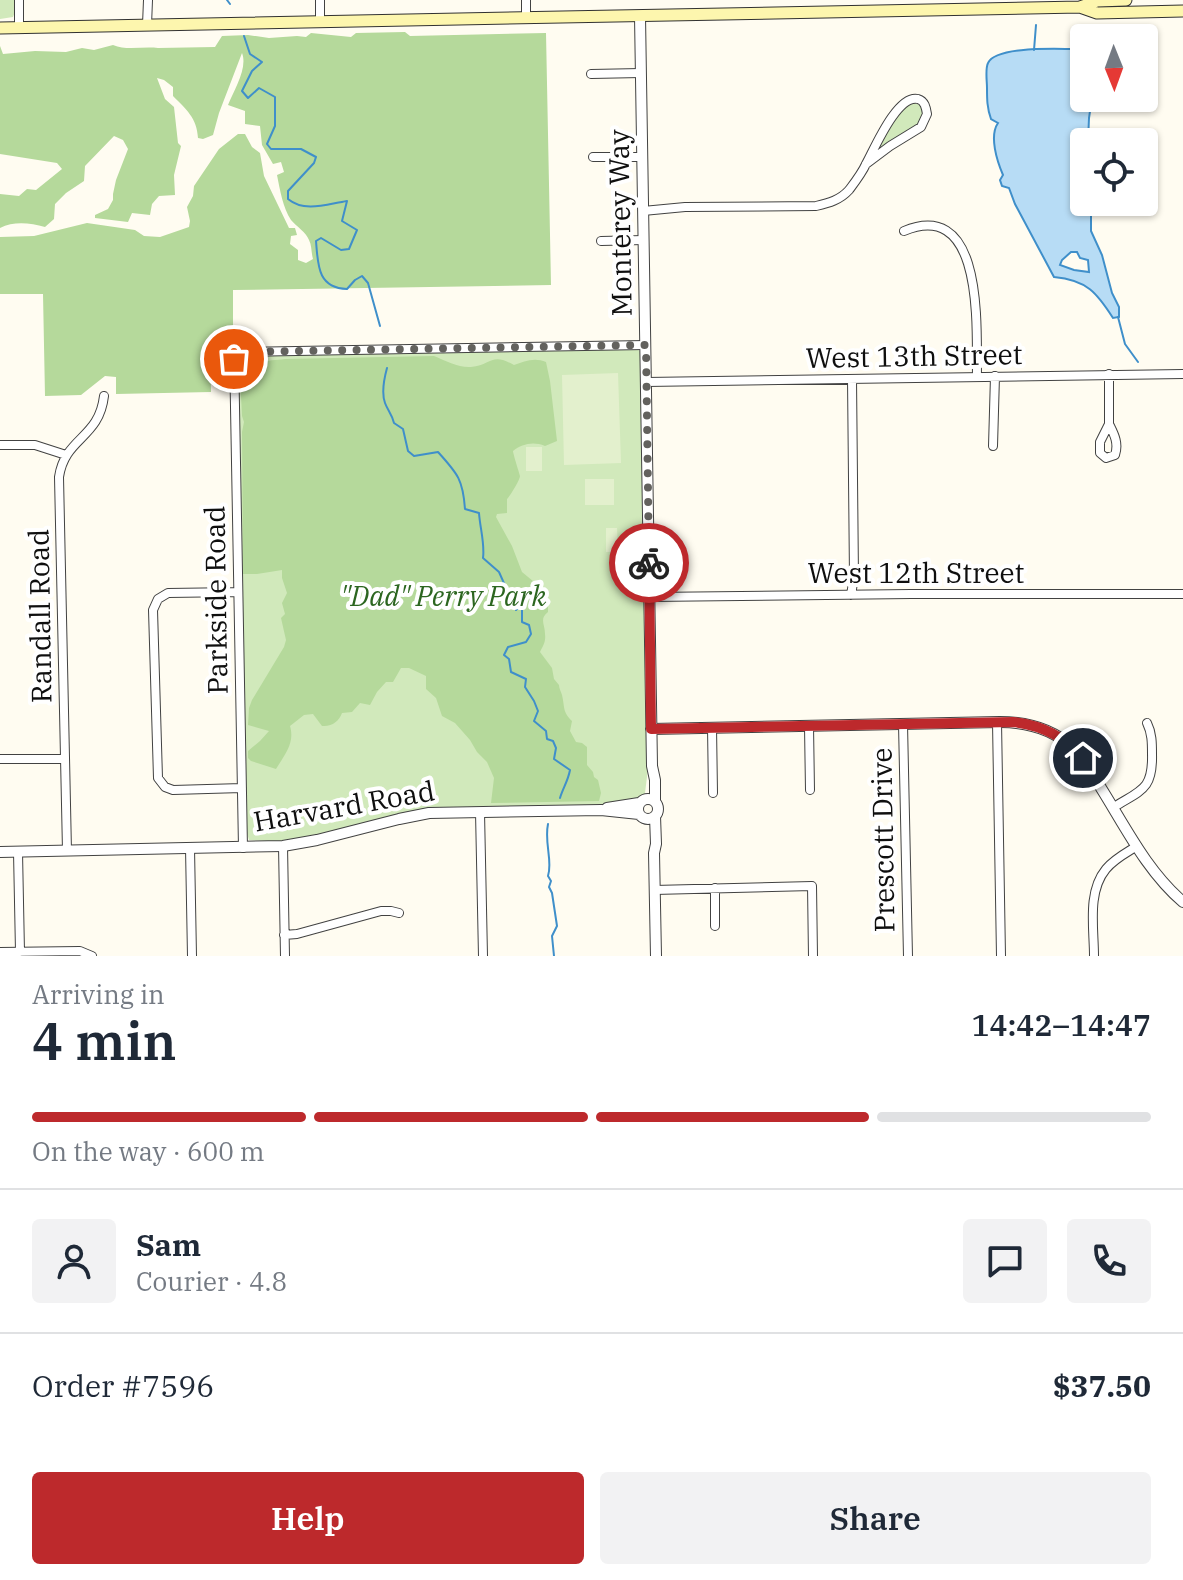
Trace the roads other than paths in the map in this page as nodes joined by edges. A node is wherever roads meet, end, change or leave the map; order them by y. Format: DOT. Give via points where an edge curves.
graph roads {
  1 [pos="19,0"];
  2 [pos="320,0"];
  3 [pos="526,0"];
  4 [pos="1126,0"];
  5 [pos="145,1"];
  6 [pos="1080,4"];
  7 [pos="798,6"];
  8 [pos="1183,11"];
  9 [pos="640,16"];
  10 [pos="526,18"];
  11 [pos="320,22"];
  12 [pos="147,25"];
  13 [pos="19,27"];
  14 [pos="0,28"];
  15 [pos="641,73"];
  16 [pos="591,74"];
  17 [pos="593,157"];
  18 [pos="643,157"];
  19 [pos="866,164"];
  20 [pos="643,211"];
  21 [pos="904,231"];
  22 [pos="644,240"];
  23 [pos="601,241"];
  24 [pos="646,345"];
  25 [pos="1109,374"];
  26 [pos="1183,374"];
  27 [pos="995,376"];
  28 [pos="977,377"];
  29 [pos="852,379"];
  30 [pos="646,382"];
  31 [pos="104,396"];
  32 [pos="1109,424"];
  33 [pos="0,445"];
  34 [pos="993,446"];
  35 [pos="66,455"];
  36 [pos="238,592"];
  37 [pos="1183,594"];
  38 [pos="851,595"];
  39 [pos="649,597"];
  40 [pos="997,722"];
  41 [pos="1147,723"];
  42 [pos="903,724"];
  43 [pos="809,726"];
  44 [pos="712,727"];
  45 [pos="651,729"];
  46 [pos="0,759"];
  47 [pos="65,759"];
  48 [pos="242,788"];
  49 [pos="810,790"];
  50 [pos="713,793"];
  51 [pos="644,807"];
  52 [pos="1114,807"];
  53 [pos="480,812"];
  54 [pos="283,846"];
  55 [pos="1137,846"];
  56 [pos="190,848"];
  57 [pos="243,848"];
  58 [pos="67,851"];
  59 [pos="0,852"];
  60 [pos="18,852"];
  61 [pos="654,853"];
  62 [pos="715,888"];
  63 [pos="654,890"];
  64 [pos="1183,902"];
  65 [pos="399,913"];
  66 [pos="715,926"];
  67 [pos="284,935"];
  68 [pos="0,952"];
  69 [pos="20,952"];
  70 [pos="91,955"];
  71 [pos="192,956"];
  72 [pos="285,956"];
  73 [pos="483,956"];
  74 [pos="656,956"];
  75 [pos="813,956"];
  76 [pos="908,956"];
  77 [pos="1001,956"];
  78 [pos="1094,956"];
  1 -- 13 [label="street"];
  2 -- 11 [label="street"];
  3 -- 10 [label="street"];
  4 -- 6 [label="main road"];
  5 -- 12 [label="street"];
  6 -- 7 [label="main road"];
  6 -- 8 [label="main road" via="1097,13"];
  7 -- 9 [label="main road"];
  9 -- 10 [label="main road"];
  9 -- 15 [label="street, Monterey Way"];
  10 -- 11 [label="main road"];
  11 -- 12 [label="main road"];
  12 -- 13 [label="main road"];
  13 -- 14 [label="main road"];
  15 -- 16 [label="street"];
  15 -- 18 [label="street, Monterey Way"];
  17 -- 18 [label="street"];
  18 -- 20 [label="street, Monterey Way"];
  19 -- 19 [label="street" via="921,127 927,114 923,102 912,99 898,109"];
  19 -- 20 [label="street" via="845,194 816,206"];
  20 -- 22 [label="street, Monterey Way"];
  21 -- 28 [label="street" via="920,225 941,228 966,256 975,293"];
  22 -- 23 [label="street"];
  22 -- 24 [label="street, Monterey Way"];
  24 -- 30 [label="street, Monterey Way"];
  24 -- 36 [label="street, Parkside Road" via="234,352"];
  25 -- 26 [label="street, West 13th Street"];
  25 -- 27 [label="street, West 13th Street"];
  25 -- 32 [label="street"];
  27 -- 28 [label="street, West 13th Street"];
  27 -- 34 [label="street"];
  28 -- 29 [label="street, West 13th Street"];
  29 -- 30 [label="street, West 13th Street"];
  29 -- 38 [label="street"];
  30 -- 39 [label="street, Monterey Way"];
  31 -- 35 [label="street" via="95,424"];
  33 -- 35 [label="street" via="35,445"];
  35 -- 47 [label="street, Randall Road" via="59,490"];
  36 -- 48 [label="street, Parkside Road"];
  36 -- 48 [label="street" via="168,593 153,610 158,778 173,790"];
  37 -- 38 [label="street, West 12th Street"];
  38 -- 39 [label="street, West 12th Street"];
  39 -- 45 [label="street, Monterey Way"];
  40 -- 42 [label="street"];
  40 -- 52 [label="street" via="1031,725 1065,741 1083,758"];
  40 -- 77 [label="street"];
  41 -- 52 [label="street" via="1152,738 1150,779"];
  42 -- 43 [label="street"];
  42 -- 76 [label="street, Prescott Drive"];
  43 -- 44 [label="street"];
  43 -- 49 [label="street"];
  44 -- 45 [label="street"];
  44 -- 50 [label="street"];
  45 -- 51 [label="street, Monterey Way" via="652,766"];
  46 -- 47 [label="street"];
  47 -- 58 [label="street, Randall Road"];
  48 -- 57 [label="street, Parkside Road"];
  51 -- 53 [label="street, Harvard Road"];
  51 -- 61 [label="street"];
  51 -- 61 [label="street, Monterey Way" via="658,810"];
  52 -- 55 [label="street"];
  53 -- 54 [label="street, Harvard Road" via="411,816"];
  53 -- 73 [label="street"];
  54 -- 57 [label="street, Harvard Road"];
  54 -- 67 [label="street"];
  55 -- 64 [label="street" via="1157,877"];
  55 -- 78 [label="street" via="1110,865 1097,883"];
  56 -- 57 [label="street, Harvard Road"];
  56 -- 58 [label="street, Harvard Road"];
  56 -- 71 [label="street"];
  58 -- 60 [label="street, Harvard Road"];
  59 -- 60 [label="street, Harvard Road"];
  60 -- 69 [label="street"];
  61 -- 63 [label="street"];
  62 -- 63 [label="street"];
  62 -- 66 [label="street"];
  62 -- 75 [label="street" via="812,886"];
  63 -- 74 [label="street"];
  65 -- 67 [label="street" via="385,911"];
  67 -- 72 [label="street"];
  68 -- 69 [label="street"];
  69 -- 70 [label="street"];
}
